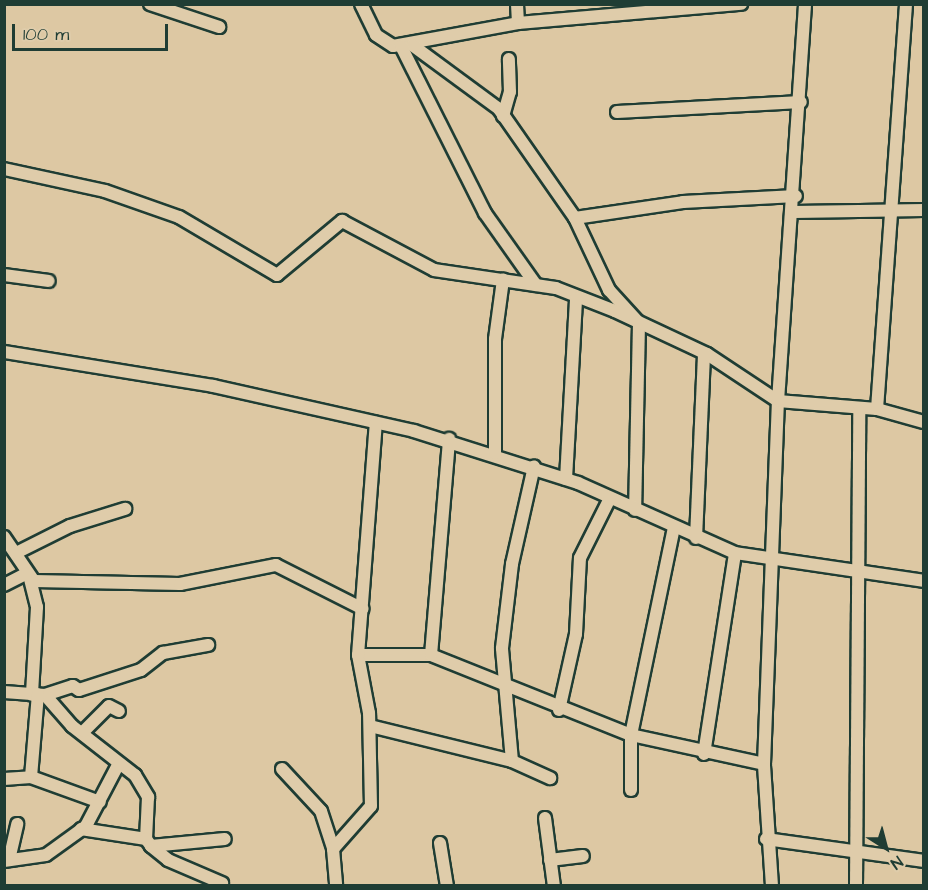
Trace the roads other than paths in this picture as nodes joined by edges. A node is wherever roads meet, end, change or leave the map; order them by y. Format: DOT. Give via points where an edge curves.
graph roads {
  1 [pos="150,4"];
  2 [pos="361,4"];
  3 [pos="517,4"];
  4 [pos="741,4"];
  5 [pos="806,4"];
  6 [pos="906,4"];
  7 [pos="518,23"];
  8 [pos="219,27"];
  9 [pos="406,45"];
  10 [pos="509,59"];
  11 [pos="801,102"];
  12 [pos="617,112"];
  13 [pos="503,116"];
  14 [pos="4,169"];
  15 [pos="796,196"];
  16 [pos="924,210"];
  17 [pos="794,212"];
  18 [pos="892,213"];
  19 [pos="575,218"];
  20 [pos="4,275"];
  21 [pos="503,280"];
  22 [pos="49,281"];
  23 [pos="536,285"];
  24 [pos="576,298"];
  25 [pos="639,323"];
  26 [pos="4,352"];
  27 [pos="704,353"];
  28 [pos="778,401"];
  29 [pos="859,409"];
  30 [pos="877,409"];
  31 [pos="924,422"];
  32 [pos="376,423"];
  33 [pos="449,440"];
  34 [pos="495,453"];
  35 [pos="534,466"];
  36 [pos="566,479"];
  37 [pos="610,498"];
  38 [pos="125,509"];
  39 [pos="635,510"];
  40 [pos="674,528"];
  41 [pos="4,537"];
  42 [pos="696,538"];
  43 [pos="16,553"];
  44 [pos="735,554"];
  45 [pos="772,562"];
  46 [pos="858,573"];
  47 [pos="28,577"];
  48 [pos="924,581"];
  49 [pos="4,585"];
  50 [pos="363,609"];
  51 [pos="208,645"];
  52 [pos="358,655"];
  53 [pos="431,655"];
  54 [pos="504,688"];
  55 [pos="4,692"];
  56 [pos="38,695"];
  57 [pos="559,710"];
  58 [pos="119,711"];
  59 [pos="370,726"];
  60 [pos="84,731"];
  61 [pos="631,735"];
  62 [pos="704,754"];
  63 [pos="512,761"];
  64 [pos="764,764"];
  65 [pos="118,765"];
  66 [pos="282,769"];
  67 [pos="31,777"];
  68 [pos="550,778"];
  69 [pos="4,779"];
  70 [pos="631,790"];
  71 [pos="100,802"];
  72 [pos="545,818"];
  73 [pos="17,824"];
  74 [pos="81,828"];
  75 [pos="225,839"];
  76 [pos="766,839"];
  77 [pos="148,843"];
  78 [pos="440,843"];
  79 [pos="333,849"];
  80 [pos="855,851"];
  81 [pos="583,856"];
  82 [pos="7,860"];
  83 [pos="550,860"];
  84 [pos="924,861"];
  85 [pos="222,883"];
  86 [pos="336,885"];
  87 [pos="447,885"];
  88 [pos="554,885"];
  89 [pos="772,885"];
  90 [pos="856,885"];
  1 -- 8 [label="street"];
  2 -- 9 [label="street" via="376,35"];
  3 -- 7 [label="street"];
  4 -- 7 [label="street"];
  5 -- 11 [label="street"];
  6 -- 18 [label="street"];
  7 -- 9 [label="street"];
  9 -- 13 [label="street"];
  9 -- 23 [label="street" via="486,213"];
  10 -- 13 [label="street" via="510,92"];
  11 -- 12 [label="street"];
  11 -- 15 [label="street"];
  13 -- 19 [label="street"];
  14 -- 21 [label="street" via="105,190 178,217 270,274 277,275 342,221 411,262"];
  15 -- 17 [label="street"];
  15 -- 19 [label="street" via="683,202"];
  16 -- 18 [label="street"];
  17 -- 18 [label="street"];
  17 -- 28 [label="street"];
  18 -- 30 [label="street"];
  19 -- 25 [label="street" via="609,291"];
  20 -- 22 [label="street"];
  21 -- 23 [label="street"];
  21 -- 34 [label="street" via="495,339"];
  23 -- 24 [label="street"];
  24 -- 25 [label="street"];
  24 -- 36 [label="street"];
  25 -- 27 [label="street"];
  25 -- 39 [label="street"];
  26 -- 32 [label="street" via="213,386"];
  27 -- 28 [label="street"];
  27 -- 42 [label="street"];
  28 -- 29 [label="street"];
  28 -- 45 [label="street"];
  29 -- 30 [label="street"];
  29 -- 46 [label="street"];
  30 -- 31 [label="street"];
  32 -- 33 [label="street"];
  32 -- 50 [label="street"];
  33 -- 34 [label="street"];
  33 -- 53 [label="street"];
  34 -- 35 [label="street"];
  35 -- 36 [label="street"];
  35 -- 54 [label="street" via="512,564 502,648"];
  36 -- 37 [label="street"];
  37 -- 39 [label="street"];
  37 -- 57 [label="street" via="580,558 576,634"];
  38 -- 43 [label="street" via="79,523"];
  39 -- 40 [label="street"];
  40 -- 42 [label="street"];
  40 -- 61 [label="street"];
  41 -- 43 [label="street"];
  42 -- 44 [label="street"];
  43 -- 47 [label="street"];
  44 -- 45 [label="street"];
  44 -- 62 [label="street"];
  45 -- 46 [label="street"];
  45 -- 64 [label="street"];
  46 -- 48 [label="street"];
  46 -- 80 [label="street"];
  47 -- 49 [label="street"];
  47 -- 50 [label="street" via="169,585 276,565"];
  47 -- 56 [label="street" via="37,607"];
  50 -- 52 [label="street"];
  51 -- 56 [label="street" via="163,654 121,679"];
  52 -- 53 [label="street"];
  52 -- 59 [label="street"];
  53 -- 54 [label="street"];
  54 -- 57 [label="street"];
  54 -- 63 [label="street"];
  55 -- 56 [label="street"];
  56 -- 60 [label="street" via="72,726"];
  56 -- 67 [label="street"];
  57 -- 61 [label="street"];
  58 -- 60 [label="street" via="109,706"];
  59 -- 63 [label="street"];
  59 -- 79 [label="street" via="371,806"];
  60 -- 65 [label="street"];
  61 -- 62 [label="street"];
  61 -- 70 [label="street"];
  62 -- 64 [label="street"];
  63 -- 68 [label="street"];
  64 -- 76 [label="street"];
  65 -- 71 [label="street"];
  65 -- 77 [label="street" via="135,775 148,797"];
  66 -- 79 [label="street" via="321,811"];
  67 -- 69 [label="street"];
  67 -- 71 [label="street"];
  71 -- 74 [label="street"];
  72 -- 83 [label="street"];
  73 -- 82 [label="street"];
  74 -- 77 [label="street"];
  74 -- 82 [label="street" via="46,855"];
  75 -- 77 [label="street"];
  76 -- 80 [label="street"];
  76 -- 89 [label="street"];
  77 -- 85 [label="street" via="168,860"];
  78 -- 87 [label="street"];
  79 -- 86 [label="street"];
  80 -- 84 [label="street"];
  80 -- 90 [label="street"];
  81 -- 83 [label="street"];
  83 -- 88 [label="street"];
}
